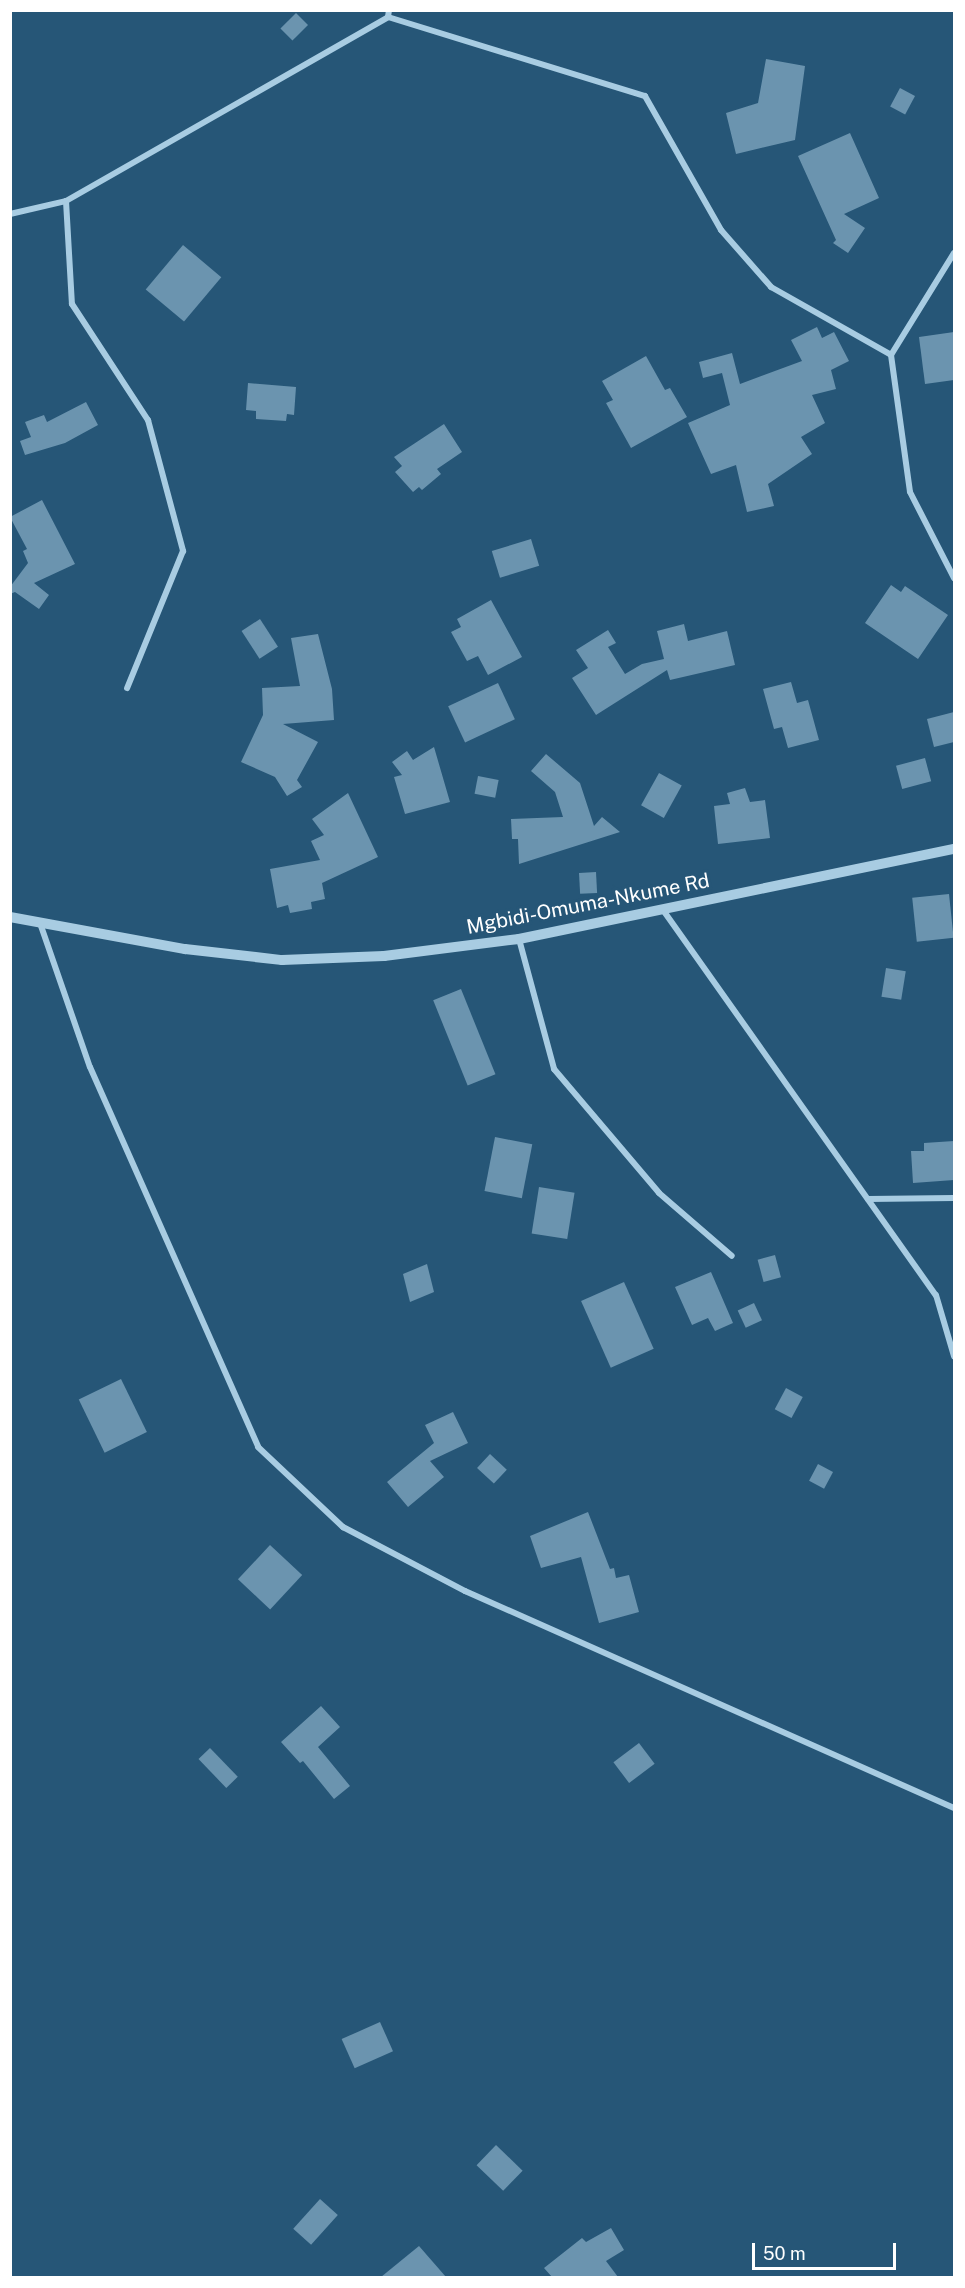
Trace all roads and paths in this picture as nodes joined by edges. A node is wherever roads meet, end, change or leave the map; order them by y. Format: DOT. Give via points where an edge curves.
graph roads {
  1 [pos="389,14"];
  2 [pos="66,201"];
  3 [pos="10,214"];
  4 [pos="954,253"];
  5 [pos="891,355"];
  6 [pos="954,578"];
  7 [pos="127,688"];
  8 [pos="954,849"];
  9 [pos="663,910"];
  10 [pos="10,917"];
  11 [pos="40,922"];
  12 [pos="519,939"];
  13 [pos="954,1198"];
  14 [pos="868,1199"];
  15 [pos="732,1256"];
  16 [pos="954,1356"];
  17 [pos="954,1808"];
  1 -- 2 [label="street"];
  1 -- 5 [label="street" via="645,96 721,230 771,287"];
  2 -- 3 [label="street"];
  2 -- 7 [label="street" via="72,304 148,420 183,551"];
  4 -- 5 [label="street"];
  5 -- 6 [label="street" via="910,492"];
  8 -- 9 [label="street, Mgbidi-Omuma-Nkume Rd"];
  9 -- 12 [label="street, Mgbidi-Omuma-Nkume Rd"];
  9 -- 14 [label="street"];
  10 -- 11 [label="street, Mgbidi-Omuma-Nkume Rd"];
  11 -- 12 [label="street, Mgbidi-Omuma-Nkume Rd" via="184,949 282,960 384,956"];
  11 -- 17 [label="street" via="90,1067 258,1447 343,1527 465,1591"];
  12 -- 15 [label="street" via="554,1069 659,1193"];
  13 -- 14 [label="street"];
  14 -- 16 [label="street" via="936,1295"];
}
